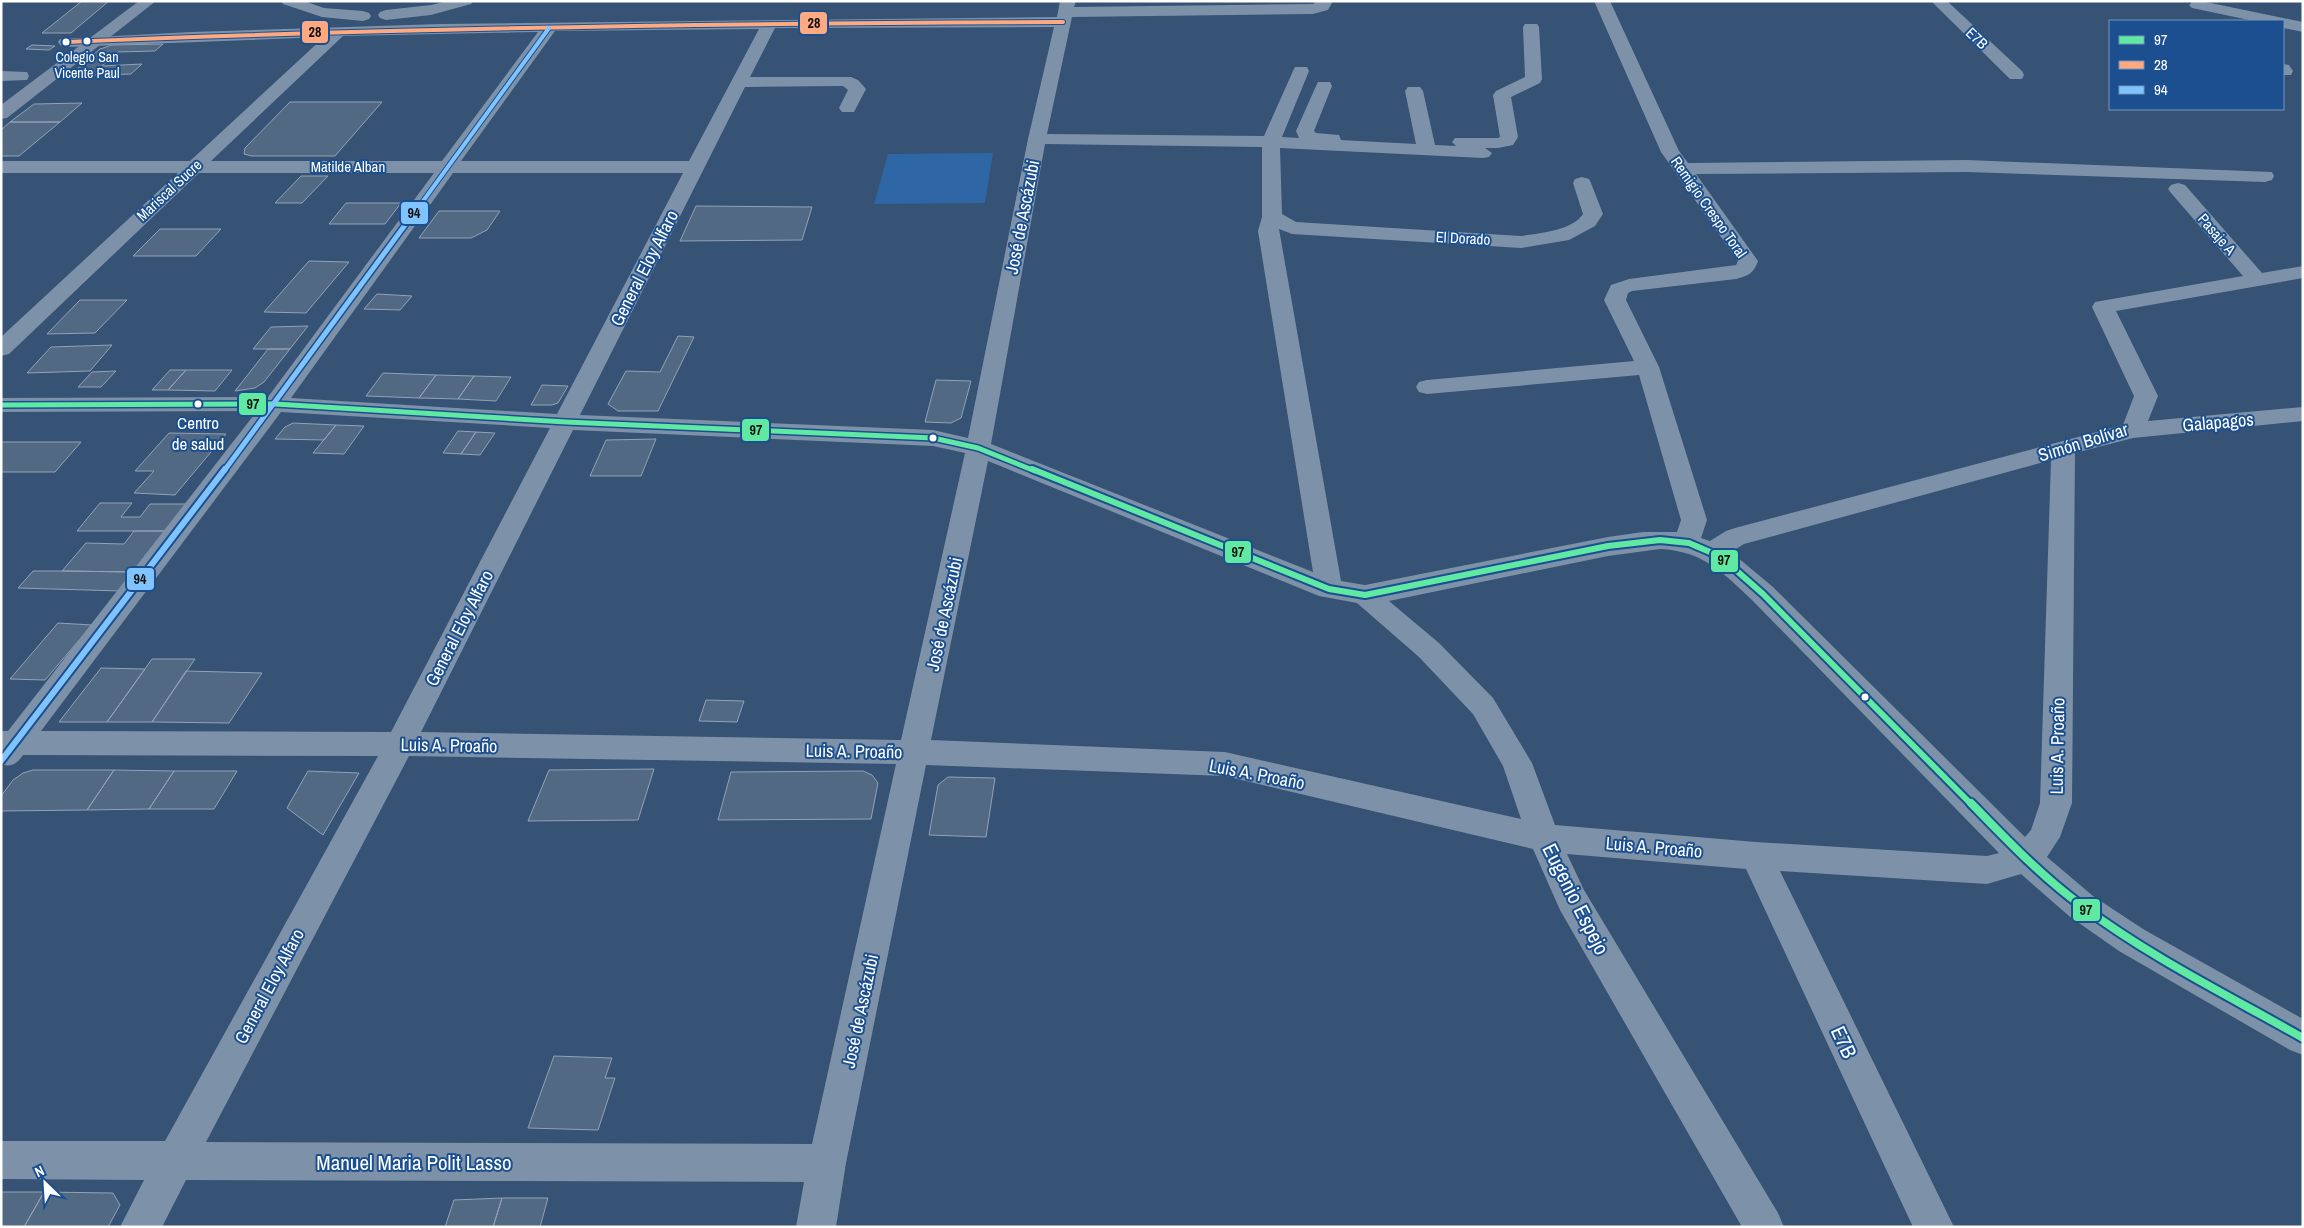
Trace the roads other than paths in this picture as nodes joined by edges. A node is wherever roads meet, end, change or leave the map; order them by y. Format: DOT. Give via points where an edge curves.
graph roads {
  1 [pos="149,1"];
  2 [pos="288,1"];
  3 [pos="466,1"];
  4 [pos="1325,1"];
  5 [pos="1602,1"];
  6 [pos="1938,1"];
  7 [pos="2194,3"];
  8 [pos="612,8"];
  9 [pos="1065,12"];
  10 [pos="377,15"];
  11 [pos="758,16"];
  12 [pos="2217,20"];
  13 [pos="2271,20"];
  14 [pos="2284,22"];
  15 [pos="742,24"];
  16 [pos="86,26"];
  17 [pos="2303,26"];
  18 [pos="600,27"];
  19 [pos="1531,27"];
  20 [pos="549,28"];
  21 [pos="338,32"];
  22 [pos="371,32"];
  23 [pos="96,40"];
  24 [pos="66,42"];
  25 [pos="51,53"];
  26 [pos="36,64"];
  27 [pos="1302,71"];
  28 [pos="2016,75"];
  29 [pos="1,76"];
  30 [pos="21,76"];
  31 [pos="739,82"];
  32 [pos="1324,86"];
  33 [pos="1,91"];
  34 [pos="1414,91"];
  35 [pos="848,108"];
  36 [pos="1,114"];
  37 [pos="1037,140"];
  38 [pos="1272,142"];
  39 [pos="1425,146"];
  40 [pos="1484,153"];
  41 [pos="195,166"];
  42 [pos="1,167"];
  43 [pos="448,167"];
  44 [pos="695,167"];
  45 [pos="1681,169"];
  46 [pos="2265,176"];
  47 [pos="1582,183"];
  48 [pos="2178,189"];
  49 [pos="1282,223"];
  50 [pos="2303,272"];
  51 [pos="2256,278"];
  52 [pos="1,348"];
  53 [pos="1648,367"];
  54 [pos="1427,387"];
  55 [pos="275,404"];
  56 [pos="1,405"];
  57 [pos="2303,414"];
  58 [pos="566,422"];
  59 [pos="2133,430"];
  60 [pos="978,448"];
  61 [pos="2063,448"];
  62 [pos="1699,547"];
  63 [pos="1329,589"];
  64 [pos="1365,594"];
  65 [pos="400,744"];
  66 [pos="6,749"];
  67 [pos="915,752"];
  68 [pos="1544,838"];
  69 [pos="1756,856"];
  70 [pos="2026,859"];
  71 [pos="2303,1038"];
  72 [pos="1,1160"];
  73 [pos="174,1162"];
  74 [pos="827,1163"];
  75 [pos="140,1227"];
  76 [pos="816,1227"];
  77 [pos="1764,1227"];
  78 [pos="1934,1227"];
  1 -- 23 [label="main road"];
  2 -- 10 [label="street" via="336,15"];
  3 -- 10 [label="street" via="431,10"];
  4 -- 9 [label="street" via="1323,7 1313,10"];
  5 -- 45 [label="street, Remigio Crespo Toral" via="1670,152"];
  6 -- 28 [label="street, E7B"];
  7 -- 12 [label="street"];
  7 -- 13 [label="street"];
  8 -- 18 [label="street"];
  9 -- 11 [label="street"];
  9 -- 37 [label="street, José de Ascázubi"];
  10 -- 22 [label="street"];
  11 -- 15 [label="street"];
  11 -- 15 [label="street"];
  11 -- 31 [label="street, General Eloy Alfaro"];
  14 -- 17 [label="street"];
  15 -- 18 [label="street"];
  16 -- 24 [label="main road"];
  18 -- 20 [label="street"];
  19 -- 39 [label="street" via="1534,79 1502,95 1507,141"];
  20 -- 22 [label="street"];
  20 -- 43 [label="street"];
  21 -- 22 [label="street"];
  21 -- 23 [label="street"];
  21 -- 41 [label="street, Mariscal Sucre"];
  23 -- 24 [label="street"];
  23 -- 36 [label="main road"];
  24 -- 25 [label="main road"];
  26 -- 30 [label="main road"];
  27 -- 38 [label="street"];
  29 -- 30 [label="street"];
  30 -- 33 [label="main road"];
  31 -- 35 [label="street" via="844,81 856,89"];
  31 -- 44 [label="street, General Eloy Alfaro"];
  32 -- 39 [label="street" via="1306,135"];
  34 -- 39 [label="street"];
  37 -- 38 [label="street"];
  37 -- 60 [label="street, José de Ascázubi"];
  38 -- 39 [label="street"];
  38 -- 49 [label="street"];
  39 -- 40 [label="street"];
  41 -- 42 [label="street, Matilde Alban"];
  41 -- 43 [label="street, Matilde Alban"];
  41 -- 52 [label="street, Mariscal Sucre"];
  43 -- 44 [label="street, Matilde Alban"];
  43 -- 55 [label="street"];
  44 -- 58 [label="street, General Eloy Alfaro"];
  45 -- 46 [label="street" via="1967,166"];
  45 -- 53 [label="street, Remigio Crespo Toral" via="1748,261 1745,269 1736,273 1618,289 1615,300"];
  47 -- 49 [label="street, El Dorado" via="1593,214 1588,222 1562,236 1521,242"];
  48 -- 51 [label="street, Pasaje A"];
  49 -- 63 [label="street" via="1268,231"];
  50 -- 51 [label="street, Simón Bolívar"];
  51 -- 59 [label="street, Simón Bolívar" via="2103,307 2146,396"];
  53 -- 54 [label="street"];
  53 -- 62 [label="street, Remigio Crespo Toral" via="1694,520"];
  55 -- 56 [label="street"];
  55 -- 58 [label="street"];
  55 -- 66 [label="street"];
  57 -- 59 [label="street, Galapagos"];
  58 -- 60 [label="street" via="933,438"];
  58 -- 65 [label="street, General Eloy Alfaro"];
  59 -- 61 [label="street, Simón Bolívar"];
  60 -- 63 [label="street"];
  60 -- 67 [label="street, José de Ascázubi"];
  61 -- 62 [label="street, Simón Bolívar"];
  61 -- 70 [label="street, Luis A. Proaño" via="2056,803 2044,837"];
  62 -- 64 [label="street" via="1670,540 1602,548"];
  62 -- 70 [label="street" via="1730,565 1763,594"];
  63 -- 64 [label="street"];
  64 -- 68 [label="street, Eugenio Espejo" via="1429,650 1483,706 1518,763"];
  65 -- 66 [label="street, Luis A. Proaño"];
  65 -- 67 [label="street, Luis A. Proaño"];
  65 -- 73 [label="street, General Eloy Alfaro"];
  67 -- 68 [label="street, Luis A. Proaño" via="1225,764"];
  67 -- 74 [label="street, José de Ascázubi"];
  68 -- 69 [label="street, Luis A. Proaño"];
  68 -- 77 [label="street, Eugenio Espejo" via="1572,900"];
  69 -- 70 [label="street, Luis A. Proaño" via="1987,870"];
  69 -- 78 [label="street, E7B"];
  70 -- 71 [label="street" via="2081,906 2131,940"];
  72 -- 73 [label="street, Manuel Maria Polit Lasso"];
  73 -- 74 [label="street, Manuel Maria Polit Lasso"];
  73 -- 75 [label="street, General Eloy Alfaro"];
  74 -- 76 [label="street, José de Ascázubi"];
}
